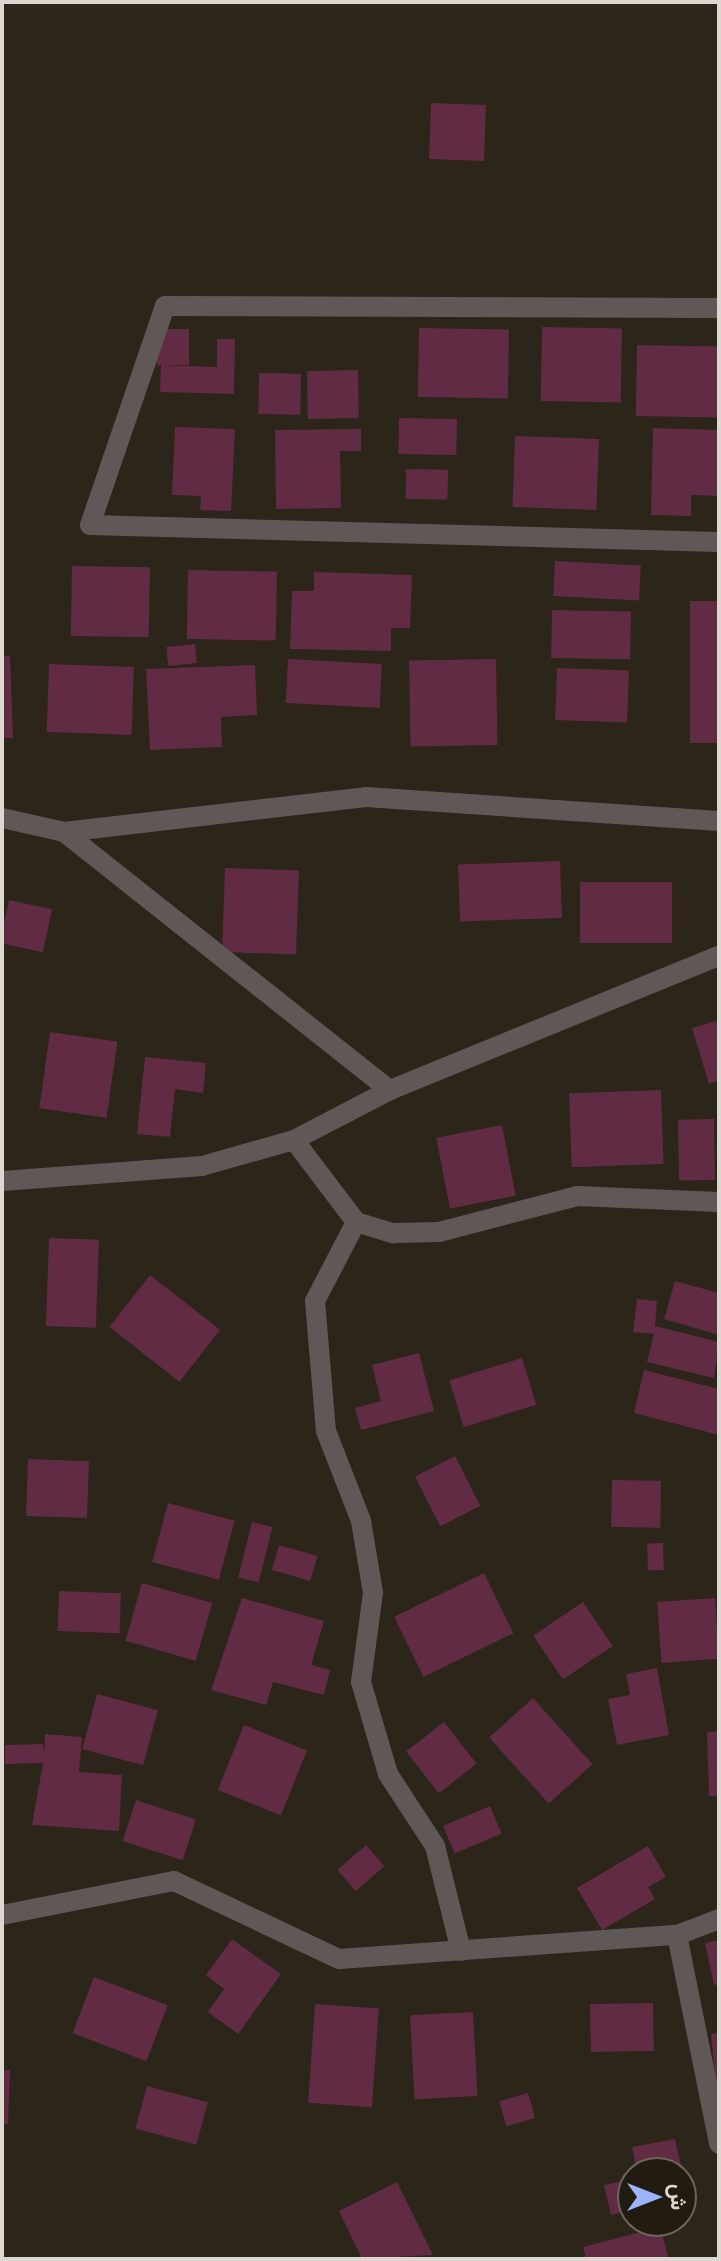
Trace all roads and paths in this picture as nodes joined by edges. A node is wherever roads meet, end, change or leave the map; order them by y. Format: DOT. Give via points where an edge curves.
graph roads {
  1 [pos="719,308"];
  2 [pos="719,542"];
  3 [pos="2,818"];
  4 [pos="719,821"];
  5 [pos="64,832"];
  6 [pos="719,956"];
  7 [pos="390,1090"];
  8 [pos="294,1140"];
  9 [pos="2,1181"];
  10 [pos="719,1202"];
  11 [pos="356,1222"];
  12 [pos="2,1915"];
  13 [pos="719,1919"];
  14 [pos="677,1935"];
  15 [pos="461,1951"];
  16 [pos="719,2144"];
  1 -- 2 [label="street" via="165,306 90,525"];
  3 -- 5 [label="street"];
  4 -- 5 [label="street" via="366,797"];
  5 -- 7 [label="street"];
  6 -- 7 [label="street"];
  7 -- 8 [label="street"];
  8 -- 9 [label="street" via="202,1166"];
  8 -- 11 [label="street"];
  10 -- 11 [label="street" via="577,1196 439,1232 393,1233"];
  11 -- 15 [label="street" via="315,1301 326,1431 361,1521 373,1593 361,1682 388,1774 435,1846"];
  12 -- 15 [label="street" via="174,1881 339,1959"];
  13 -- 14 [label="street"];
  14 -- 15 [label="street"];
  14 -- 16 [label="street"];
}
